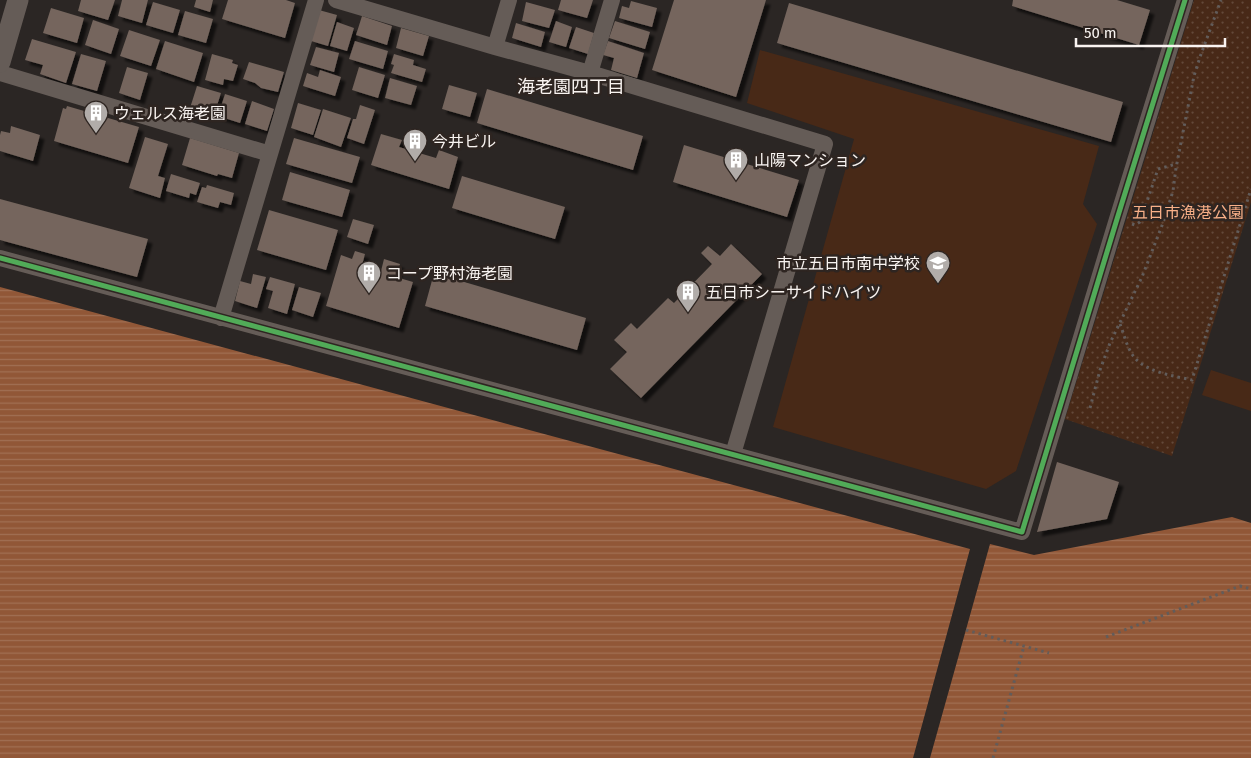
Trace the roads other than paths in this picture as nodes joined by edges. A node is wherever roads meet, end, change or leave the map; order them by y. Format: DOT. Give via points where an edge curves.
graph roads {
  1 [pos="18,0"];
  2 [pos="316,0"];
  3 [pos="336,0"];
  4 [pos="508,0"];
  5 [pos="612,0"];
  6 [pos="1185,0"];
  7 [pos="495,47"];
  8 [pos="0,62"];
  9 [pos="0,73"];
  10 [pos="590,73"];
  11 [pos="270,154"];
  12 [pos="0,258"];
  13 [pos="222,318"];
  14 [pos="733,454"];
  1 -- 8 [label="street"];
  2 -- 11 [label="street"];
  3 -- 7 [label="street"];
  4 -- 7 [label="street"];
  5 -- 10 [label="street"];
  6 -- 14 [label="street" via="1022,532"];
  7 -- 10 [label="street"];
  9 -- 11 [label="street"];
  10 -- 14 [label="street" via="825,144"];
  11 -- 13 [label="street"];
  12 -- 13 [label="street"];
  13 -- 14 [label="street"];
}
